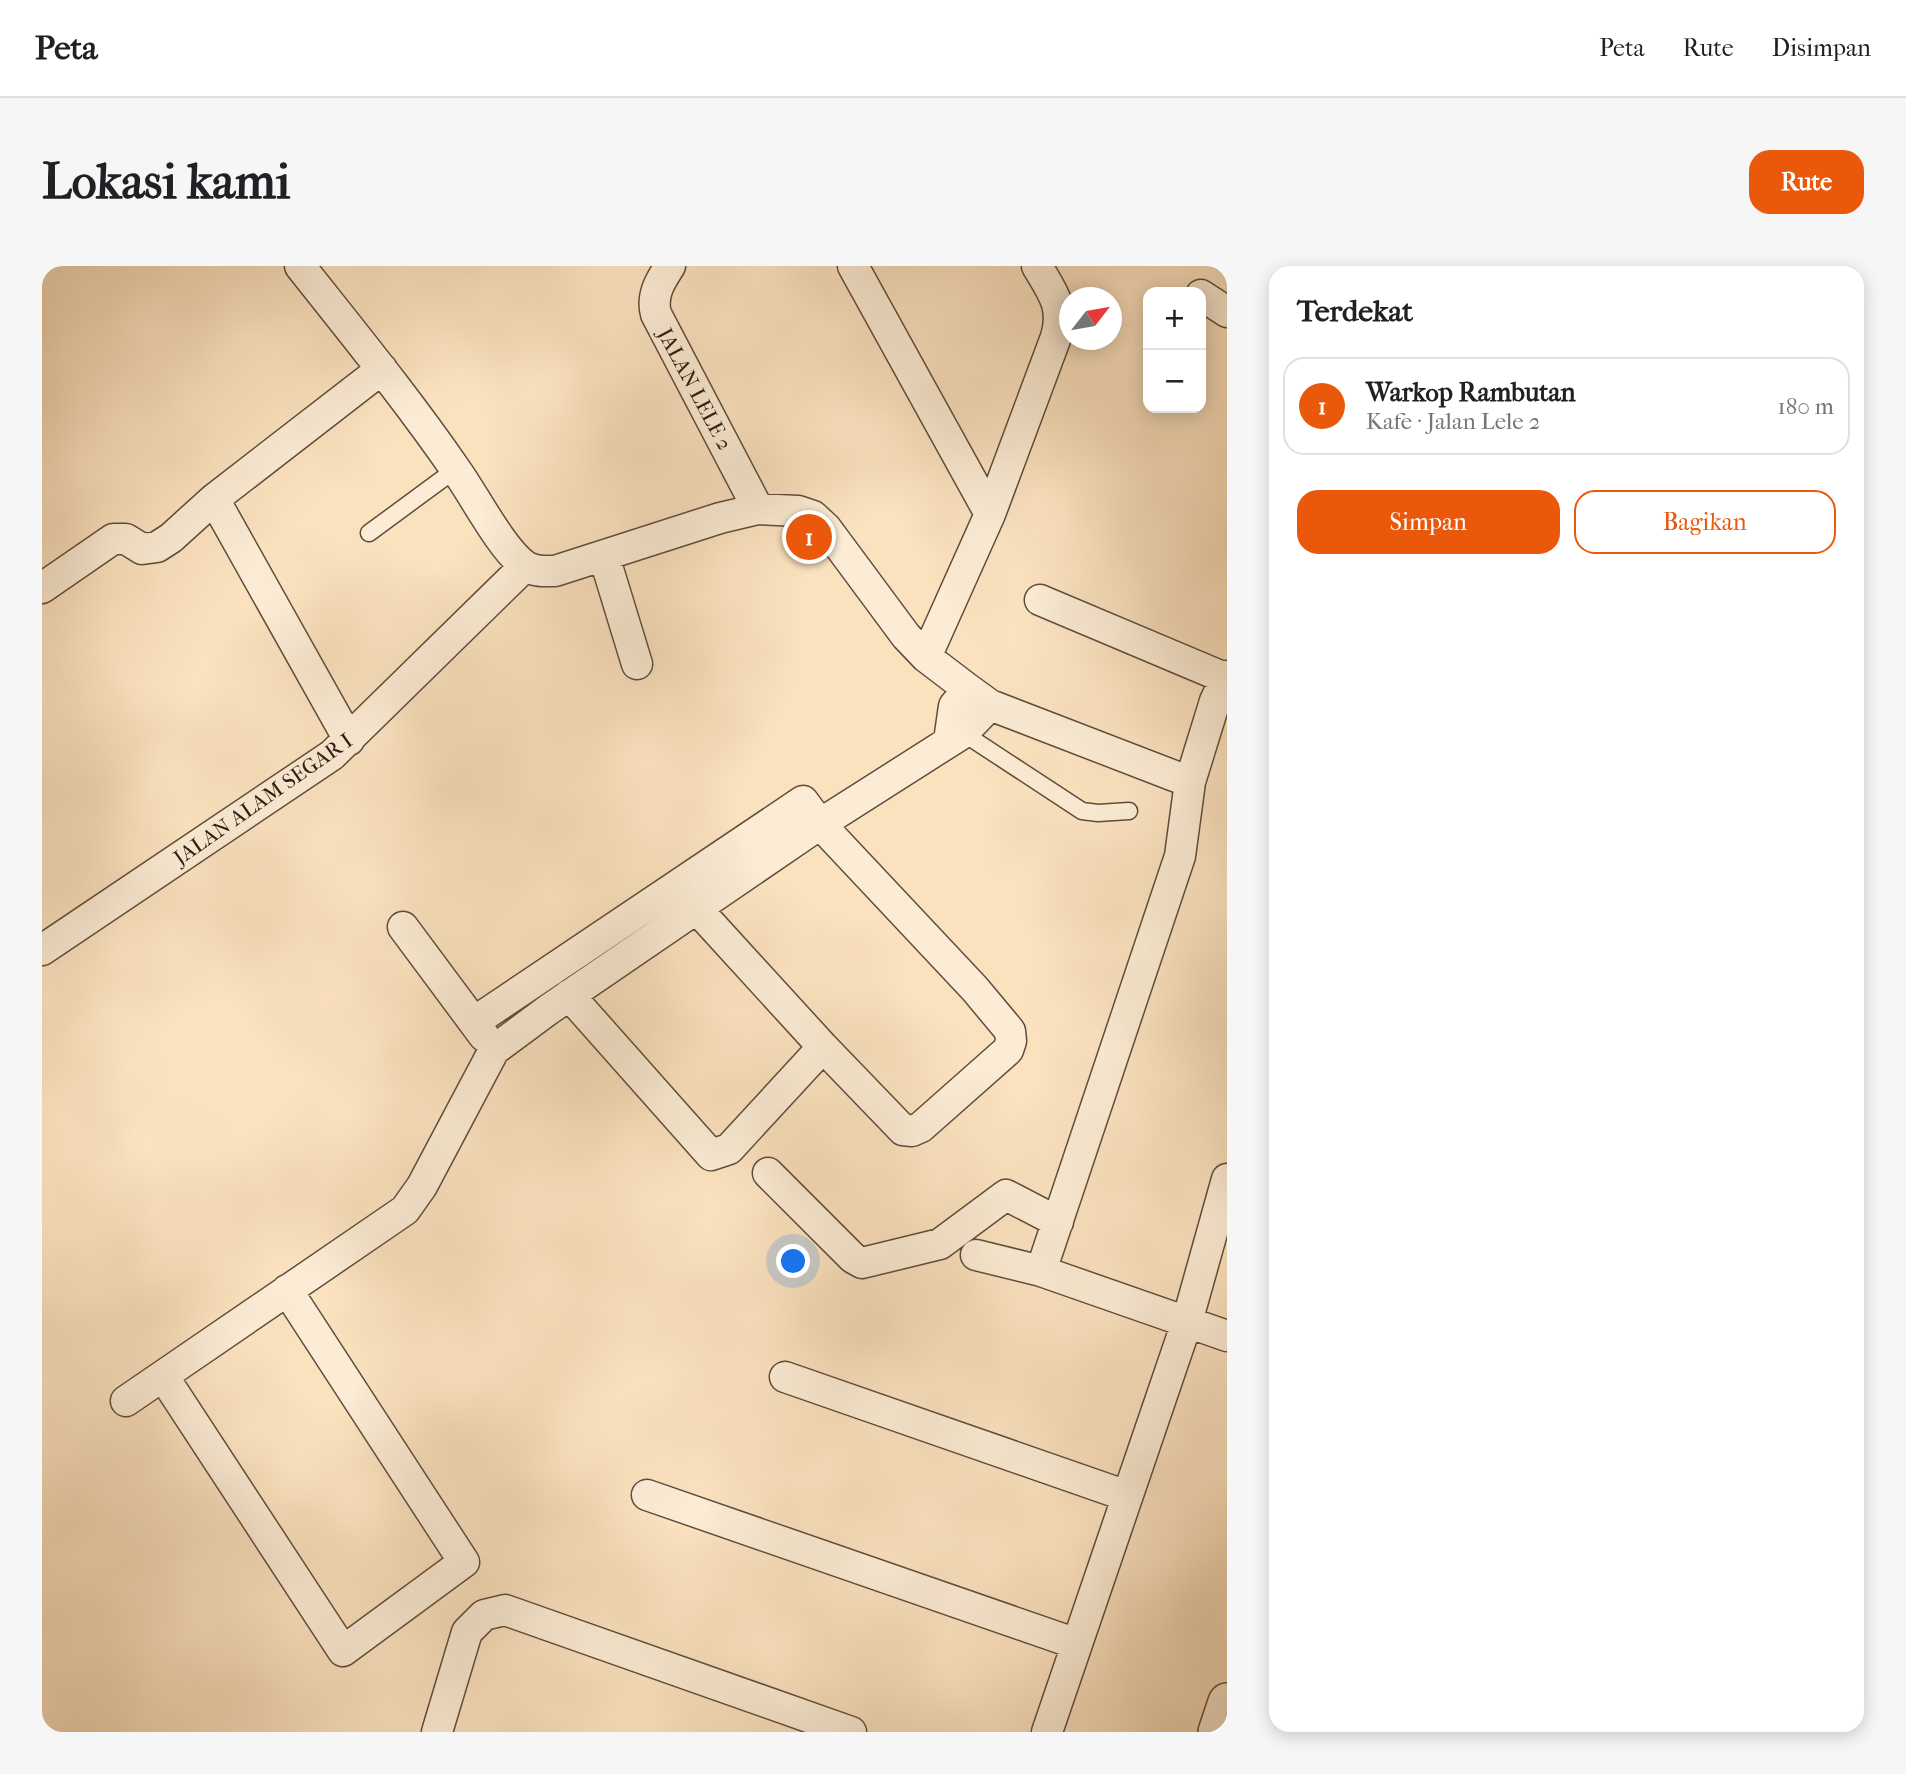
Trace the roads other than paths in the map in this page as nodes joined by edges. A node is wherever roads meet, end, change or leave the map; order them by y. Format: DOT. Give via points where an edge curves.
graph roads {
  1 [pos="300,266"];
  2 [pos="670,266"];
  3 [pos="853,266"];
  4 [pos="1037,266"];
  5 [pos="1206,299"];
  6 [pos="1227,312"];
  7 [pos="382,369"];
  8 [pos="456,470"];
  9 [pos="214,499"];
  10 [pos="758,509"];
  11 [pos="990,514"];
  12 [pos="369,533"];
  13 [pos="604,556"];
  14 [pos="526,566"];
  15 [pos="42,588"];
  16 [pos="1040,600"];
  17 [pos="926,657"];
  18 [pos="637,664"];
  19 [pos="1226,677"];
  20 [pos="979,697"];
  21 [pos="955,733"];
  22 [pos="349,740"];
  23 [pos="1191,782"];
  24 [pos="1129,811"];
  25 [pos="820,824"];
  26 [pos="697,909"];
  27 [pos="403,927"];
  28 [pos="42,950"];
  29 [pos="569,995"];
  30 [pos="474,1022"];
  31 [pos="823,1047"];
  32 [pos="494,1050"];
  33 [pos="768,1173"];
  34 [pos="1227,1179"];
  35 [pos="1058,1222"];
  36 [pos="976,1255"];
  37 [pos="1041,1271"];
  38 [pos="287,1290"];
  39 [pos="1187,1322"];
  40 [pos="1227,1336"];
  41 [pos="163,1376"];
  42 [pos="785,1377"];
  43 [pos="126,1401"];
  44 [pos="647,1495"];
  45 [pos="1127,1496"];
  46 [pos="1077,1644"];
  47 [pos="1227,1702"];
  48 [pos="437,1732"];
  49 [pos="851,1732"];
  50 [pos="1047,1732"];
  51 [pos="1217,1732"];
  1 -- 7 [label="street"];
  2 -- 10 [label="street, JALAN LELE 2" via="654,295 656,314"];
  3 -- 11 [label="street"];
  4 -- 11 [label="street" via="1057,302 1061,321"];
  5 -- 6 [label="street"];
  7 -- 8 [label="street"];
  7 -- 9 [label="street"];
  8 -- 12 [label="lane"];
  8 -- 14 [label="street" via="511,553"];
  9 -- 15 [label="street" via="157,547 142,550 126,538 113,538"];
  9 -- 22 [label="street"];
  10 -- 13 [label="street"];
  10 -- 17 [label="street" via="786,509 813,516"];
  11 -- 17 [label="street"];
  13 -- 14 [label="street" via="555,571"];
  13 -- 18 [label="street"];
  14 -- 22 [label="street, JALAN ALAM SEGAR I"];
  16 -- 19 [label="street"];
  17 -- 20 [label="street"];
  19 -- 23 [label="street"];
  20 -- 21 [label="street"];
  20 -- 23 [label="street"];
  21 -- 24 [label="lane" via="1082,811"];
  21 -- 25 [label="street"];
  22 -- 28 [label="street, JALAN ALAM SEGAR I"];
  23 -- 35 [label="street" via="1180,856"];
  25 -- 26 [label="street"];
  25 -- 30 [label="street" via="803,801"];
  25 -- 31 [label="street" via="975,989 1010,1031 1011,1041 1003,1057 912,1132 896,1125"];
  26 -- 29 [label="street"];
  26 -- 31 [label="street"];
  27 -- 30 [label="street"];
  29 -- 31 [label="street" via="710,1155 729,1149"];
  29 -- 32 [label="street"];
  30 -- 32 [label="street"];
  32 -- 38 [label="street" via="405,1210"];
  33 -- 35 [label="street" via="862,1263 940,1244 1006,1195"];
  34 -- 39 [label="street"];
  35 -- 37 [label="street"];
  36 -- 37 [label="street"];
  37 -- 39 [label="street"];
  38 -- 41 [label="street"];
  38 -- 41 [label="street" via="464,1562 343,1651"];
  39 -- 40 [label="street"];
  39 -- 45 [label="street"];
  41 -- 43 [label="street"];
  42 -- 45 [label="street"];
  44 -- 46 [label="street"];
  45 -- 46 [label="street"];
  46 -- 50 [label="street"];
  47 -- 51 [label="street"];
  48 -- 49 [label="street" via="467,1632 484,1615 505,1610"];
}
